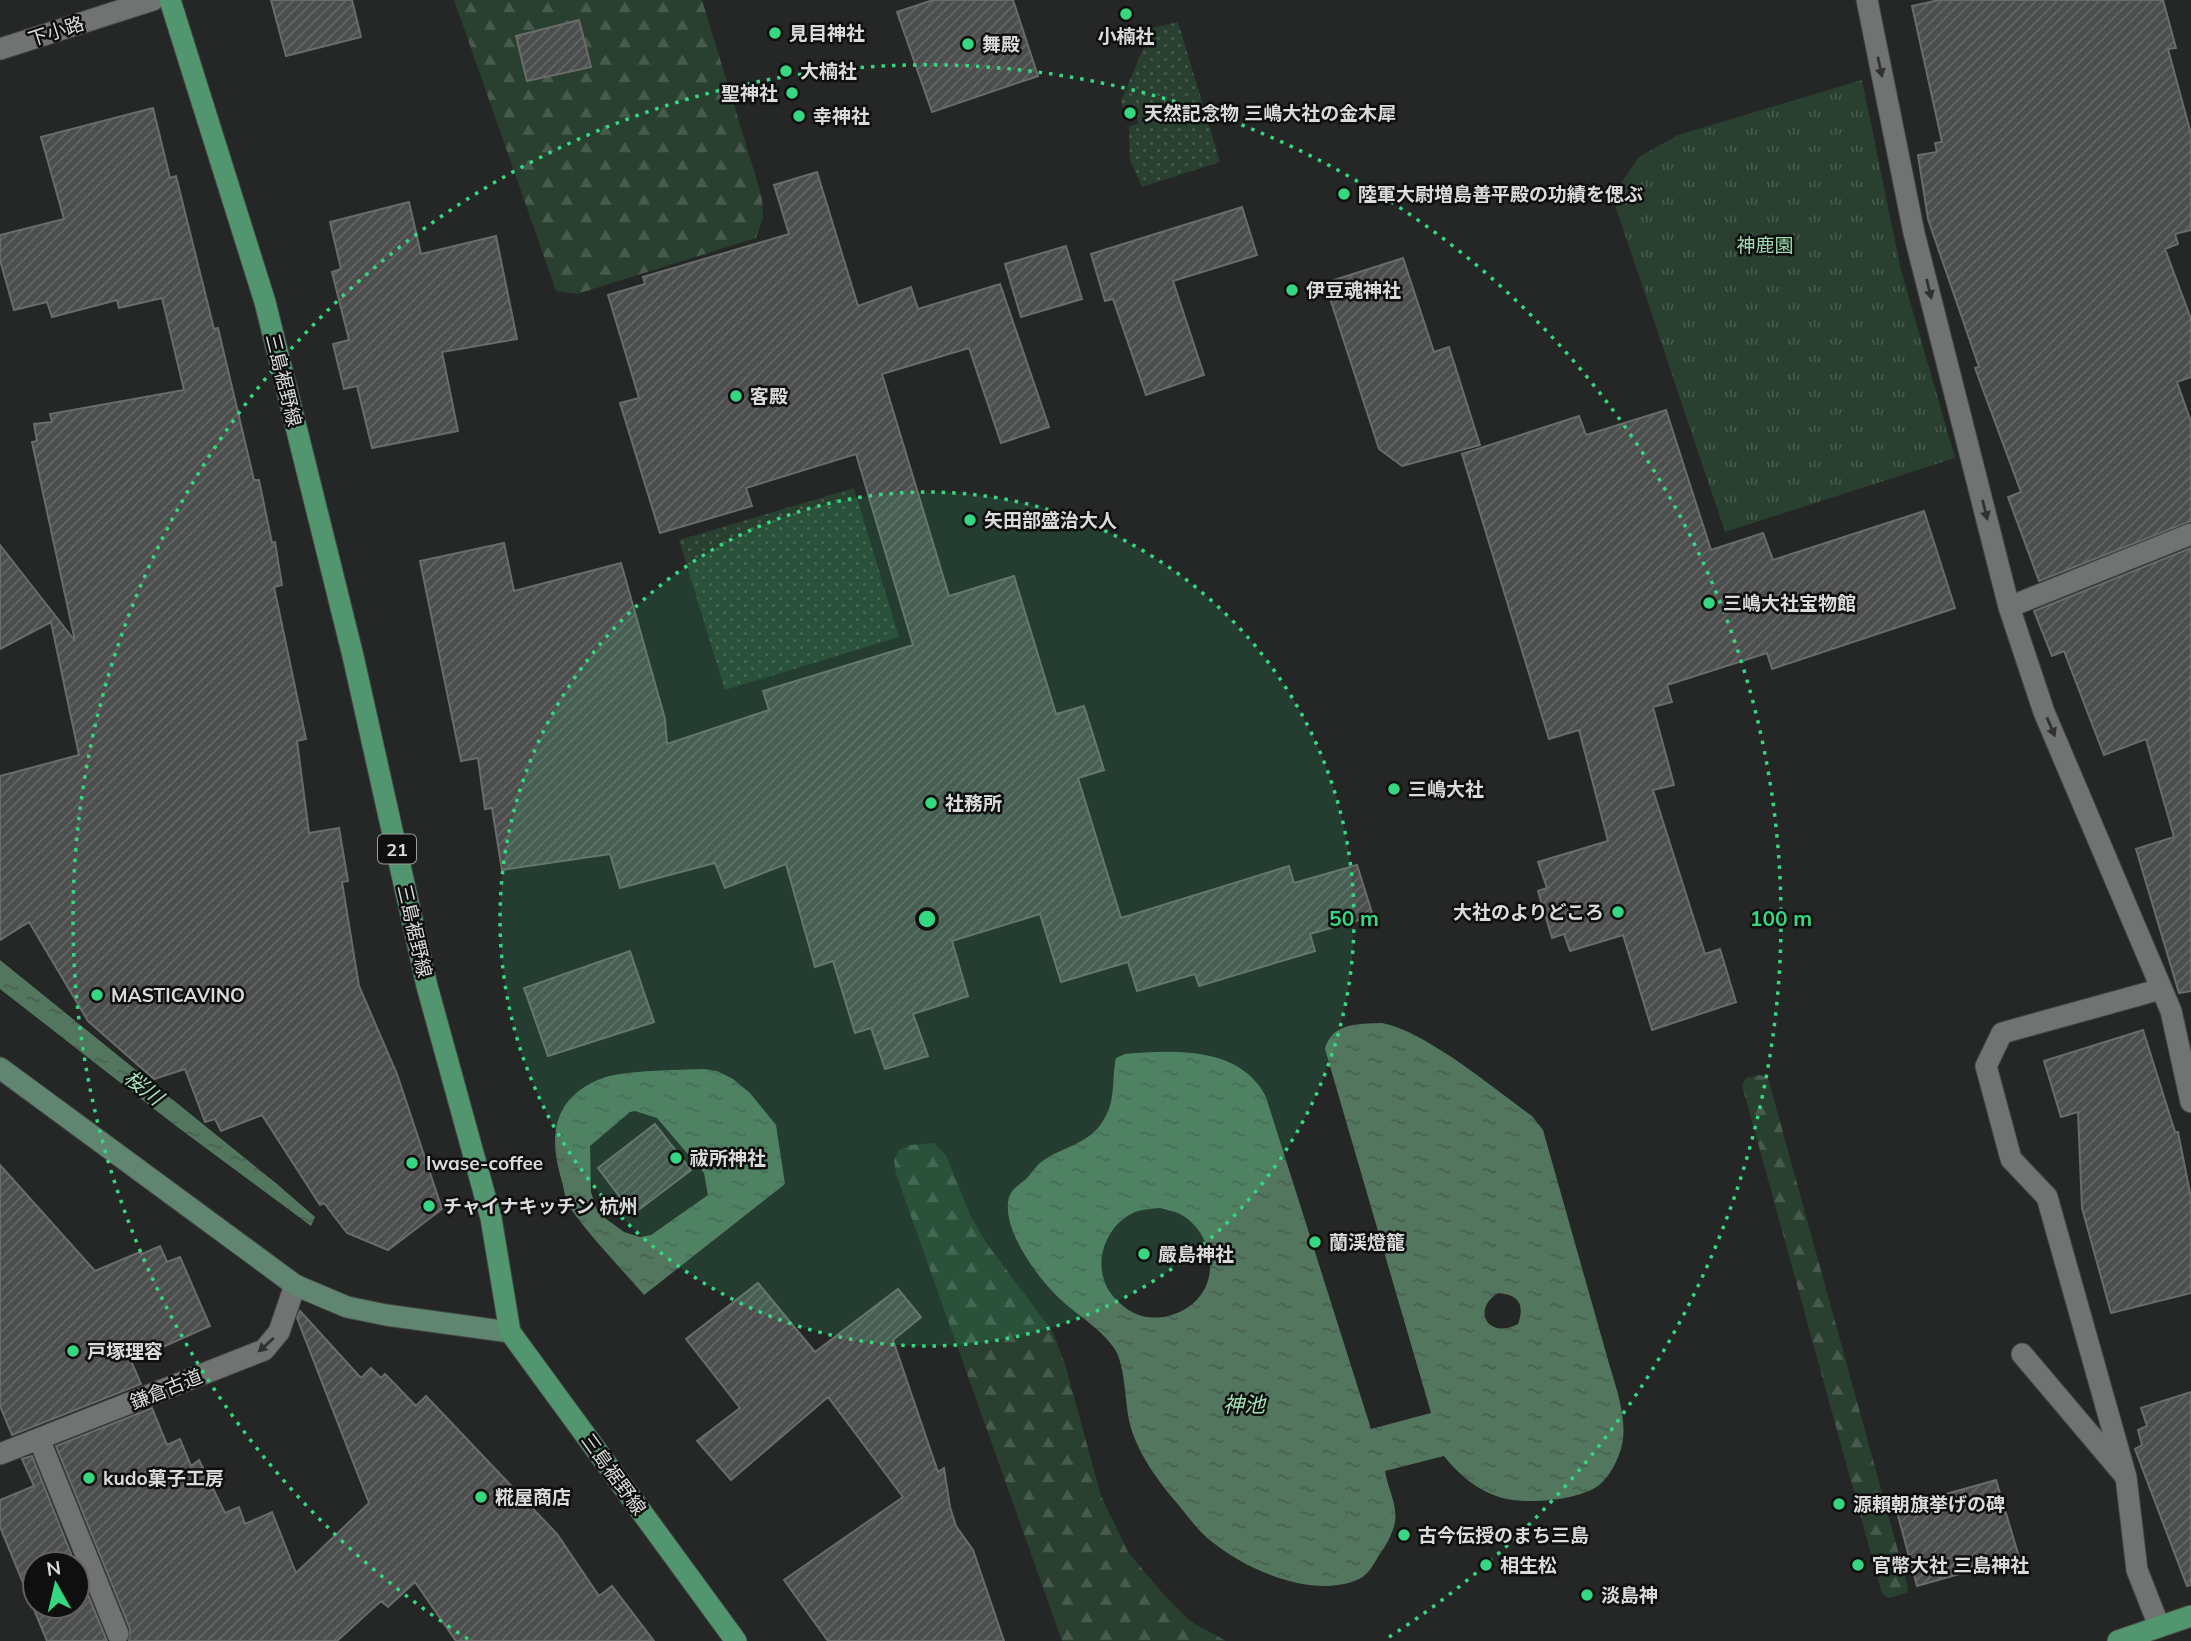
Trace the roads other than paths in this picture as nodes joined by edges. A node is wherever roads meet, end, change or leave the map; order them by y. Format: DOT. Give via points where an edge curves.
graph roads {
  1 [pos="153,0"];
  2 [pos="170,0"];
  3 [pos="1868,0"];
  4 [pos="0,49"];
  5 [pos="2191,534"];
  6 [pos="2009,607"];
  7 [pos="2161,989"];
  8 [pos="0,1068"];
  9 [pos="2191,1102"];
  10 [pos="295,1285"];
  11 [pos="510,1332"];
  12 [pos="2022,1354"];
  13 [pos="39,1439"];
  14 [pos="0,1454"];
  15 [pos="2126,1478"];
  16 [pos="2191,1616"];
  17 [pos="2159,1626"];
  18 [pos="118,1634"];
  19 [pos="736,1641"];
  20 [pos="2118,1641"];
  1 -- 4 [label="street, 下小路"];
  2 -- 11 [label="main road, 三島裾野線 / 21" via="265,302 353,656 428,986 491,1218"];
  3 -- 6 [label="street, one-way" via="1914,233"];
  5 -- 6 [label="street"];
  6 -- 7 [label="street, one-way" via="2045,712"];
  7 -- 9 [label="street" via="2171,1011"];
  7 -- 15 [label="street" via="2002,1033 1986,1066 2011,1159 2048,1197"];
  8 -- 10 [label="street"];
  10 -- 11 [label="street" via="347,1307"];
  10 -- 13 [label="street, 鎌倉古道, one-way" via="279,1332 264,1350"];
  11 -- 19 [label="main road, 三島裾野線 / 21"];
  12 -- 15 [label="street"];
  13 -- 14 [label="street, 鎌倉古道"];
  13 -- 18 [label="street"];
  15 -- 17 [label="street" via="2137,1570"];
  16 -- 17 [label="main road"];
  17 -- 20 [label="main road"];
}
